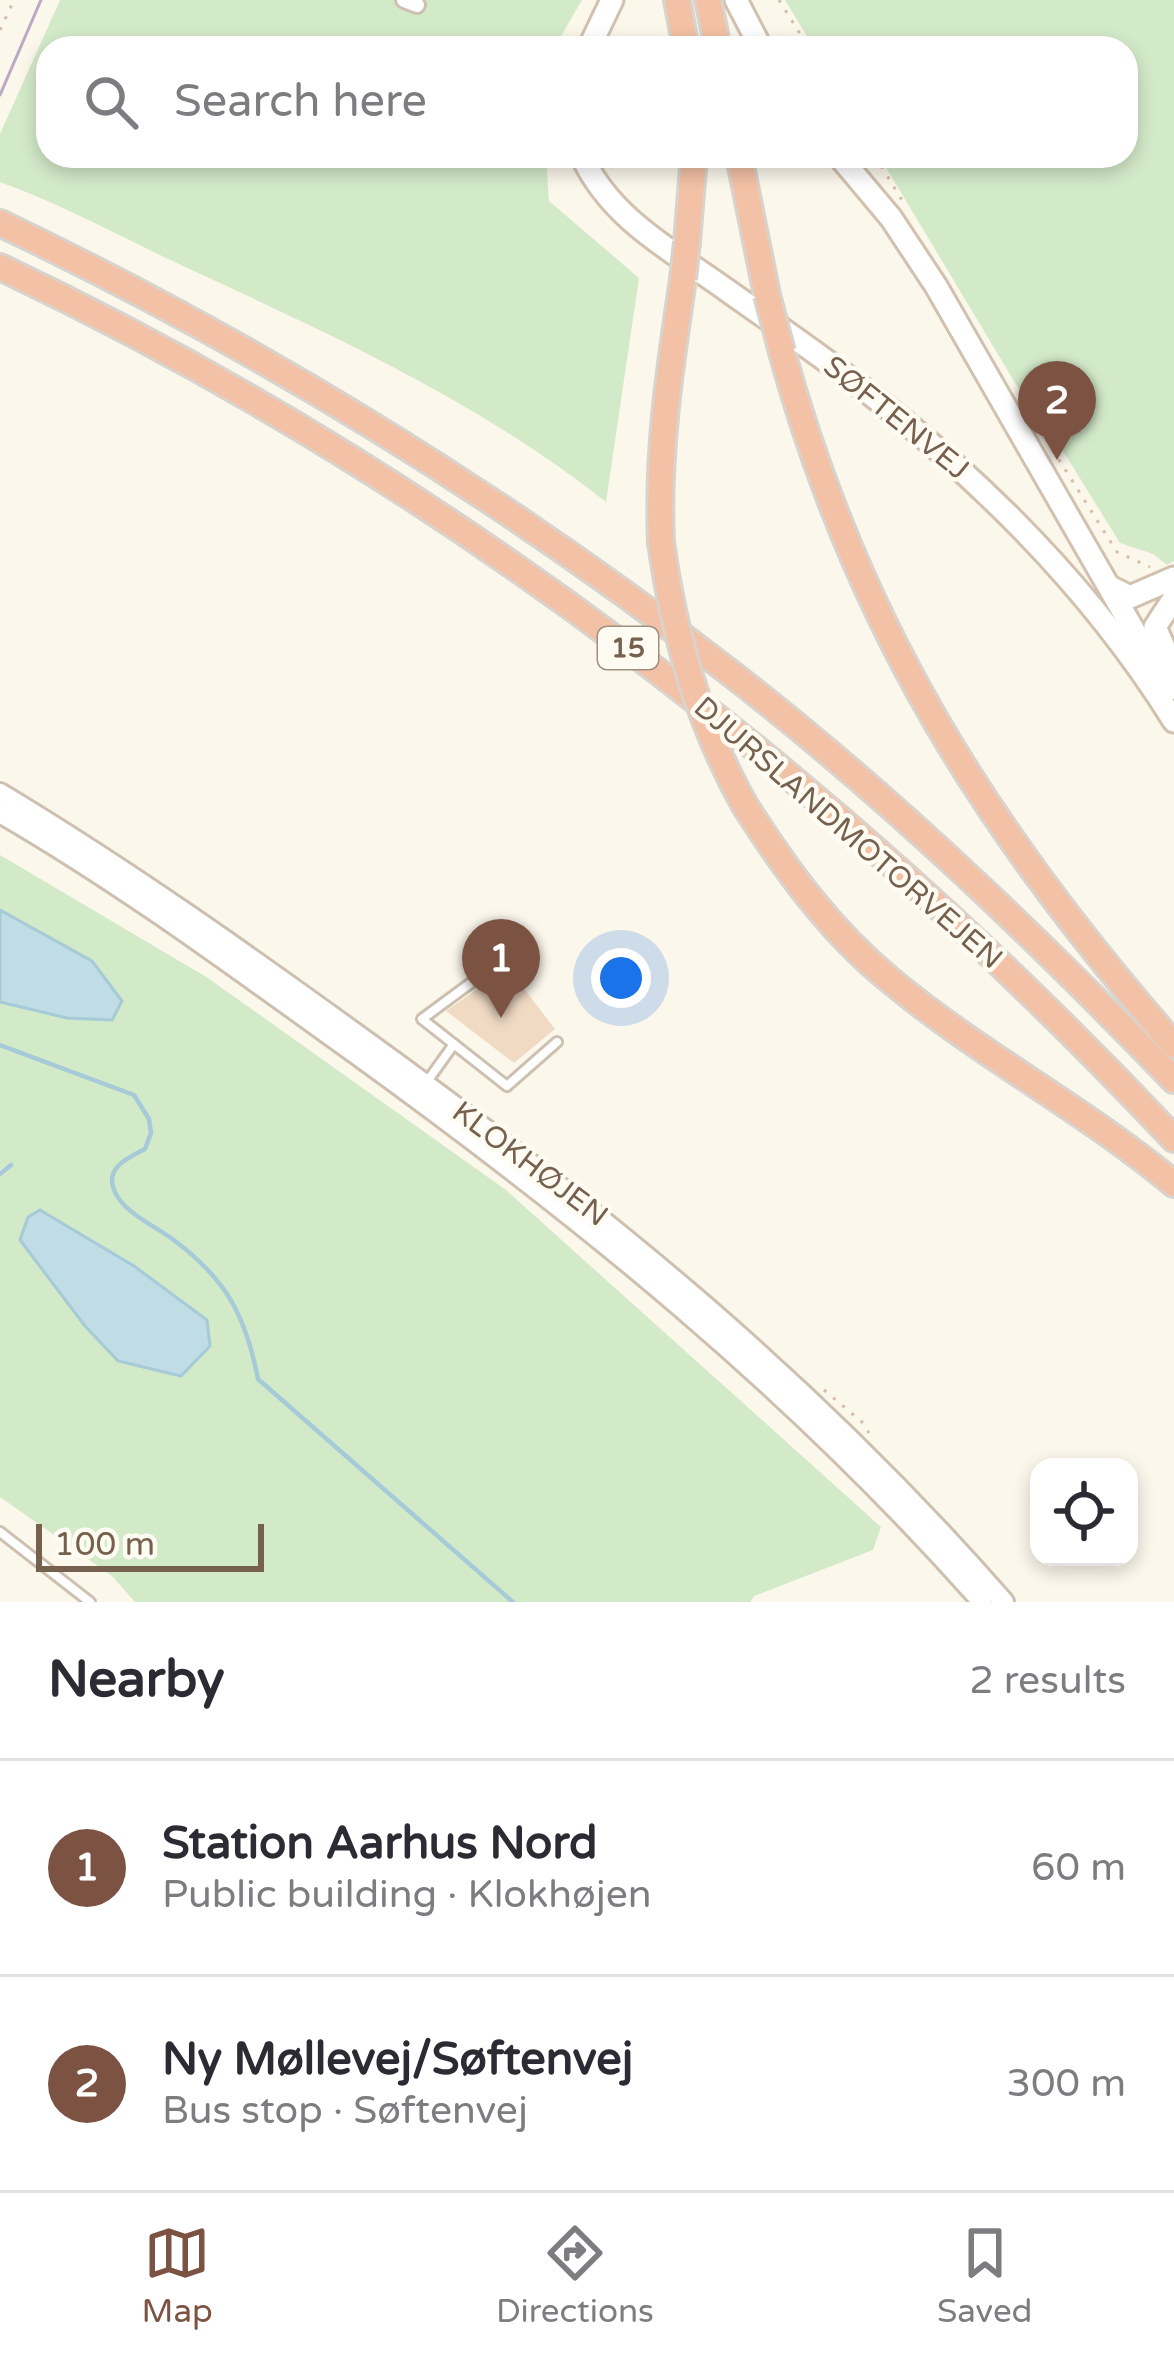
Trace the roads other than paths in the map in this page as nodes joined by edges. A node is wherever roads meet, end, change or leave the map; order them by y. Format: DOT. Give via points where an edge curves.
graph roads {
  1 [pos="612,0"];
  2 [pos="677,0"];
  3 [pos="708,0"];
  4 [pos="736,0"];
  5 [pos="595,36"];
  6 [pos="684,36"];
  7 [pos="716,36"];
  8 [pos="755,36"];
  9 [pos="587,168"];
  10 [pos="693,168"];
  11 [pos="741,168"];
  12 [pos="849,168"];
  13 [pos="0,223"];
  14 [pos="0,267"];
  15 [pos="1107,585"];
  16 [pos="1170,587"];
  17 [pos="1174,670"];
  18 [pos="1174,701"];
  19 [pos="1174,722"];
  20 [pos="0,793"];
  21 [pos="0,813"];
  22 [pos="483,974"];
  23 [pos="556,1042"];
  24 [pos="454,1044"];
  25 [pos="1174,1045"];
  26 [pos="1174,1080"];
  27 [pos="425,1084"];
  28 [pos="1174,1139"];
  29 [pos="1174,1184"];
  30 [pos="0,1532"];
  31 [pos="90,1602"];
  32 [pos="982,1602"];
  33 [pos="1004,1602"];
  1 -- 5 [label="main road"];
  2 -- 6 [label="highway"];
  3 -- 7 [label="highway"];
  4 -- 8 [label="main road"];
  9 -- 19 [label="main road, SØFTENVEJ" via="623,215 833,366 975,482 1079,593"];
  10 -- 29 [label="highway, bridge" via="664,413 661,542 676,632 722,764 782,864 886,977"];
  11 -- 25 [label="highway, bridge" via="798,411 906,671 1035,878"];
  12 -- 15 [label="main road" via="936,286"];
  13 -- 26 [label="highway, DJURSLANDMOTORVEJEN / 15" via="361,418 648,613 872,792"];
  14 -- 28 [label="highway, DJURSLANDMOTORVEJEN / 15" via="241,393 608,634 932,898"];
  15 -- 16 [label="main road" via="1122,596"];
  15 -- 18 [label="main road"];
  16 -- 17 [label="main road" via="1155,627"];
  20 -- 27 [label="street, KLOKHØJEN" via="219,934"];
  21 -- 32 [label="street, KLOKHØJEN" via="227,961 597,1236 814,1424"];
  22 -- 24 [label="lane" via="422,1018"];
  23 -- 24 [label="lane" via="507,1086"];
  24 -- 27 [label="lane"];
  27 -- 33 [label="street, KLOKHØJEN" via="730,1324 894,1480"];
  30 -- 31 [label="lane"];
}
